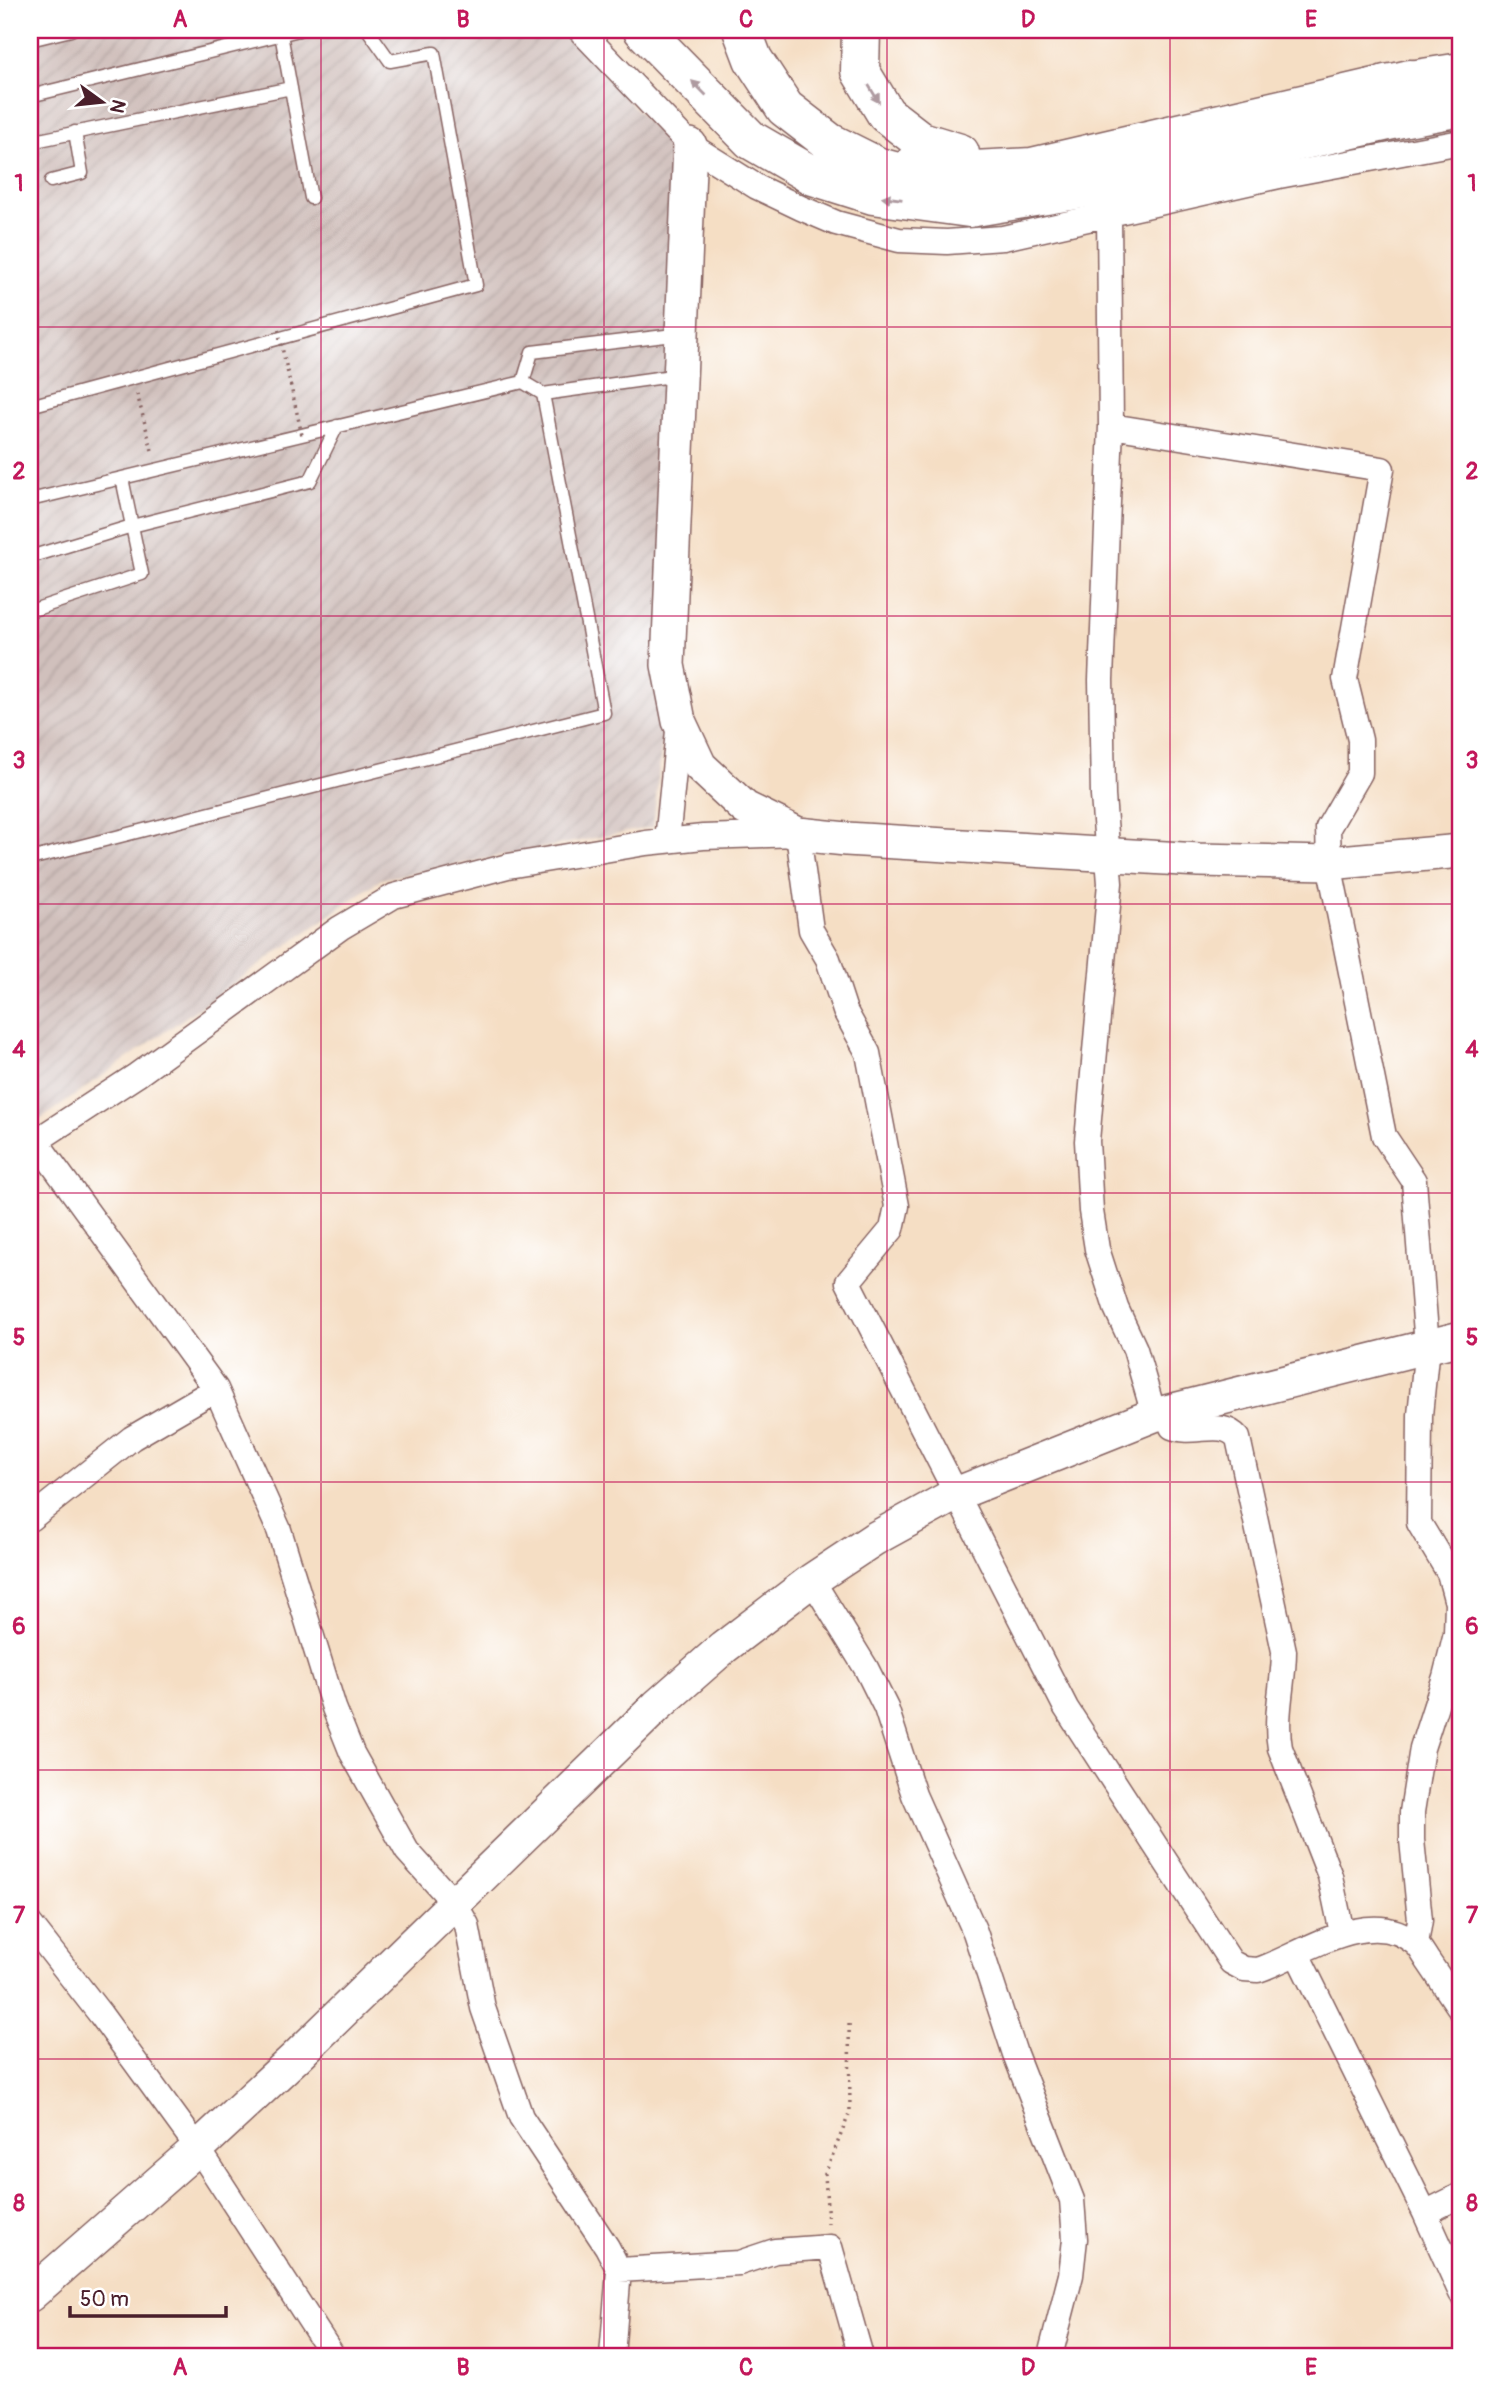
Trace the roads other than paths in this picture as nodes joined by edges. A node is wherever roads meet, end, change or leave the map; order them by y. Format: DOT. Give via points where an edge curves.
graph roads {
  1 [pos="71,30"];
  2 [pos="299,30"];
  3 [pos="368,30"];
  4 [pos="580,30"];
  5 [pos="643,30"];
  6 [pos="742,30"];
  7 [pos="766,30"];
  8 [pos="861,30"];
  9 [pos="281,34"];
  10 [pos="30,40"];
  11 [pos="1461,72"];
  12 [pos="291,88"];
  13 [pos="30,96"];
  14 [pos="1413,97"];
  15 [pos="1461,107"];
  16 [pos="75,132"];
  17 [pos="30,142"];
  18 [pos="1461,142"];
  19 [pos="690,145"];
  20 [pos="51,181"];
  21 [pos="311,198"];
  22 [pos="1109,215"];
  23 [pos="682,334"];
  24 [pos="680,375"];
  25 [pos="523,382"];
  26 [pos="543,394"];
  27 [pos="30,406"];
  28 [pos="337,426"];
  29 [pos="1111,426"];
  30 [pos="122,478"];
  31 [pos="30,500"];
  32 [pos="132,526"];
  33 [pos="30,557"];
  34 [pos="30,611"];
  35 [pos="679,721"];
  36 [pos="798,834"];
  37 [pos="667,841"];
  38 [pos="1461,851"];
  39 [pos="1108,855"];
  40 [pos="30,859"];
  41 [pos="1329,863"];
  42 [pos="33,1137"];
  43 [pos="1461,1338"];
  44 [pos="1427,1346"];
  45 [pos="216,1390"];
  46 [pos="1161,1414"];
  47 [pos="956,1494"];
  48 [pos="30,1519"];
  49 [pos="812,1580"];
  50 [pos="455,1903"];
  51 [pos="30,1924"];
  52 [pos="1342,1933"];
  53 [pos="1416,1944"];
  54 [pos="1297,1954"];
  55 [pos="1461,2010"];
  56 [pos="198,2148"];
  57 [pos="1461,2195"];
  58 [pos="1425,2213"];
  59 [pos="619,2270"];
  60 [pos="1461,2293"];
  61 [pos="30,2295"];
  62 [pos="333,2356"];
  63 [pos="611,2356"];
  64 [pos="861,2356"];
  65 [pos="1050,2356"];
  1 -- 10 [label="lane"];
  2 -- 9 [label="lane"];
  3 -- 27 [label="lane" via="390,61 434,53 477,285"];
  4 -- 19 [label="street"];
  14 -- 5 [label="highway, one-way" via="1100,186 969,208 873,195 813,176 751,140"];
  6 -- 14 [label="highway" via="753,59 785,108 829,142 879,167 952,186 1082,175"];
  7 -- 14 [label="highway" via="801,89 837,122 898,156 954,171 1032,167"];
  8 -- 14 [label="highway, one-way" via="860,71 886,114 921,141 956,153 1011,152"];
  9 -- 12 [label="lane"];
  9 -- 13 [label="lane"];
  11 -- 14 [label="highway"];
  12 -- 16 [label="lane"];
  12 -- 21 [label="lane"];
  14 -- 15 [label="highway"];
  16 -- 17 [label="lane"];
  16 -- 20 [label="lane" via="82,173"];
  18 -- 22 [label="street" via="1279,176"];
  19 -- 22 [label="street" via="801,208 836,223 900,240 1003,238"];
  19 -- 23 [label="street"];
  22 -- 29 [label="street"];
  23 -- 24 [label="street"];
  23 -- 25 [label="lane" via="532,352"];
  24 -- 26 [label="lane"];
  24 -- 35 [label="street" via="668,665"];
  25 -- 26 [label="lane"];
  25 -- 28 [label="lane"];
  26 -- 40 [label="lane" via="604,713"];
  28 -- 30 [label="lane"];
  28 -- 32 [label="lane" via="310,481"];
  29 -- 39 [label="street" via="1101,680"];
  29 -- 41 [label="street" via="1382,469 1345,680 1360,740 1360,773 1328,828"];
  30 -- 31 [label="lane"];
  30 -- 32 [label="lane"];
  32 -- 33 [label="lane"];
  32 -- 34 [label="lane" via="142,573"];
  35 -- 36 [label="street" via="700,766 745,808"];
  35 -- 37 [label="street"];
  36 -- 37 [label="street"];
  36 -- 39 [label="street"];
  36 -- 47 [label="street" via="811,930 868,1053 897,1206 892,1229 848,1282"];
  37 -- 42 [label="street" via="508,866 394,895 340,928 137,1075"];
  38 -- 41 [label="street"];
  39 -- 41 [label="street"];
  39 -- 46 [label="street" via="1110,883 1087,1141 1091,1211 1115,1308"];
  41 -- 44 [label="street" via="1384,1136 1415,1181"];
  42 -- 45 [label="street"];
  43 -- 44 [label="street"];
  44 -- 46 [label="street"];
  44 -- 53 [label="street" via="1420,1415 1419,1523 1449,1573 1458,1603 1456,1633 1422,1748 1412,1812 1420,1920"];
  45 -- 48 [label="street" via="132,1438"];
  45 -- 50 [label="street" via="279,1530 352,1754 407,1851"];
  46 -- 47 [label="street"];
  46 -- 52 [label="street" via="1182,1431 1221,1428 1232,1430 1238,1438 1284,1651 1277,1710 1280,1748 1330,1876"];
  47 -- 49 [label="street"];
  47 -- 54 [label="street" via="1066,1708 1231,1962 1258,1970"];
  49 -- 50 [label="street" via="657,1706"];
  49 -- 65 [label="street" via="886,1708 914,1795 975,1932 1015,2054 1072,2200 1075,2239 1071,2276"];
  50 -- 56 [label="street"];
  50 -- 59 [label="street" via="467,1924 483,2008 521,2117"];
  51 -- 56 [label="street"];
  52 -- 53 [label="street" via="1385,1930"];
  52 -- 54 [label="street"];
  53 -- 55 [label="street"];
  54 -- 58 [label="street"];
  56 -- 61 [label="street"];
  56 -- 62 [label="street"];
  57 -- 58 [label="street"];
  58 -- 60 [label="street"];
  59 -- 63 [label="street"];
  59 -- 64 [label="street" via="739,2263 775,2251 830,2247"];
}
